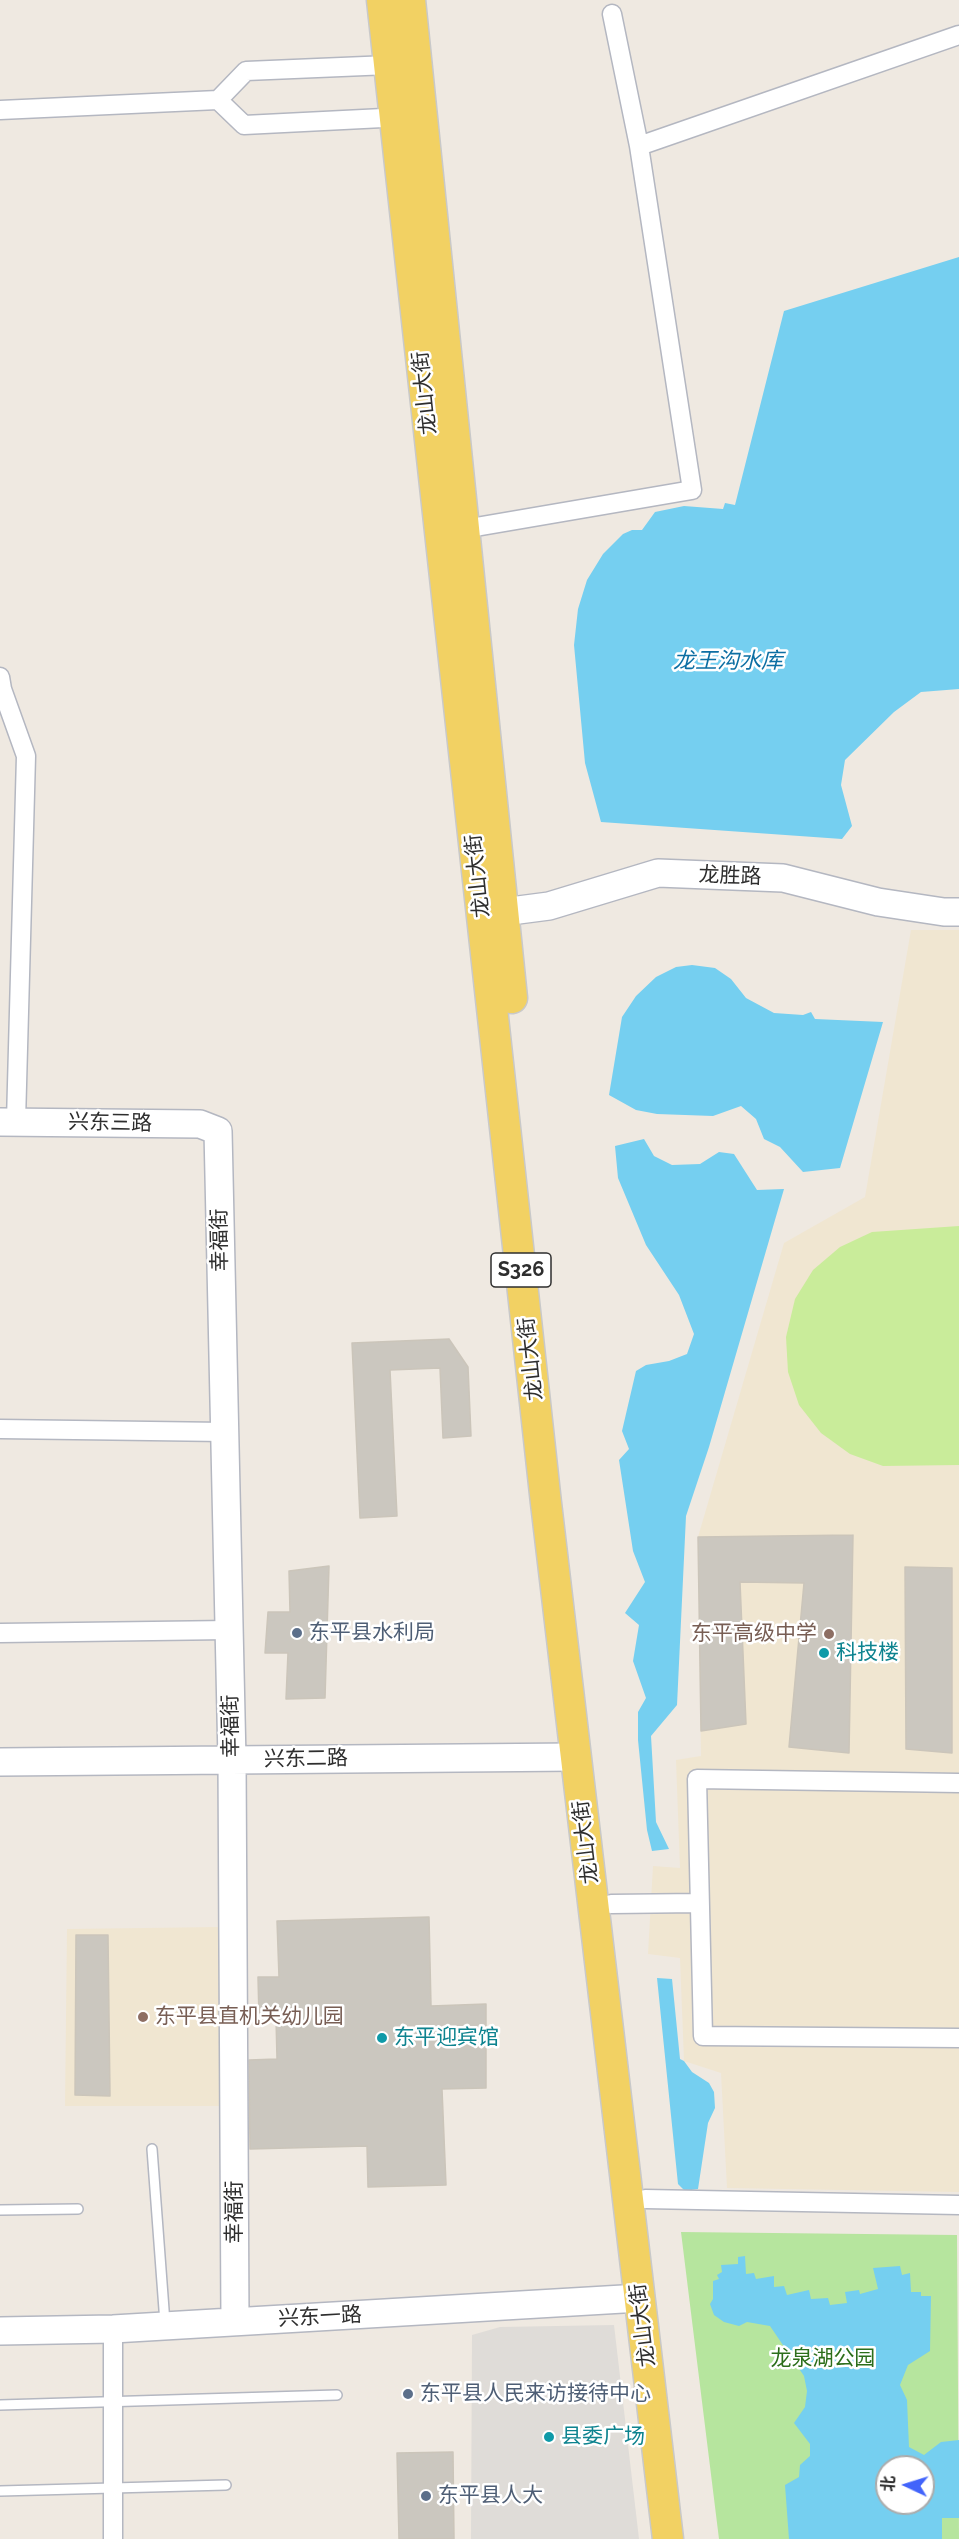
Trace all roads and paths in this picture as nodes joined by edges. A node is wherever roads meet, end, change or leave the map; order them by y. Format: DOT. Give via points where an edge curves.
graph roads {
  1 [pos="382,0"];
  2 [pos="410,0"];
  3 [pos="612,14"];
  4 [pos="959,35"];
  5 [pos="389,65"];
  6 [pos="218,100"];
  7 [pos="0,110"];
  8 [pos="408,117"];
  9 [pos="639,146"];
  10 [pos="464,529"];
  11 [pos="0,677"];
  12 [pos="503,912"];
  13 [pos="959,912"];
  14 [pos="8,1122"];
  15 [pos="218,1131"];
  16 [pos="0,1429"];
  17 [pos="225,1432"];
  18 [pos="229,1630"];
  19 [pos="0,1633"];
  20 [pos="576,1757"];
  21 [pos="232,1760"];
  22 [pos="0,1762"];
  23 [pos="959,1783"];
  24 [pos="699,1903"];
  25 [pos="611,1904"];
  26 [pos="959,2038"];
  27 [pos="152,2149"];
  28 [pos="645,2199"];
  29 [pos="959,2205"];
  30 [pos="78,2209"];
  31 [pos="0,2210"];
  32 [pos="640,2298"];
  33 [pos="236,2321"];
  34 [pos="165,2325"];
  35 [pos="113,2328"];
  36 [pos="0,2331"];
  37 [pos="337,2395"];
  38 [pos="113,2402"];
  39 [pos="0,2405"];
  40 [pos="226,2485"];
  41 [pos="113,2488"];
  42 [pos="0,2491"];
  43 [pos="114,2539"];
  44 [pos="668,2539"];
  45 [pos="685,2539"];
  1 -- 5 [label="main road, 龙山大街 / S326"];
  2 -- 8 [label="main road, 龙山大街 / S326"];
  3 -- 9 [label="street"];
  4 -- 9 [label="street"];
  5 -- 6 [label="street" via="246,71"];
  5 -- 8 [label="main road, 龙山大街 / S326"];
  6 -- 7 [label="street"];
  6 -- 8 [label="street" via="244,125"];
  8 -- 10 [label="main road, 龙山大街 / S326"];
  8 -- 20 [label="main road, 龙山大街 / S326"];
  9 -- 10 [label="street" via="692,490"];
  10 -- 12 [label="main road, 龙山大街 / S326"];
  11 -- 14 [label="street" via="26,756"];
  12 -- 13 [label="street, 龙胜路" via="549,906 658,873 783,878 879,902"];
  12 -- 25 [label="main road, 龙山大街 / S326" via="563,1501"];
  14 -- 15 [label="street, 兴东三路" via="200,1124"];
  15 -- 17 [label="street, 幸福街"];
  16 -- 17 [label="street"];
  17 -- 18 [label="street, 幸福街"];
  18 -- 19 [label="street"];
  18 -- 21 [label="street, 幸福街"];
  20 -- 21 [label="street, 兴东二路"];
  20 -- 32 [label="main road, 龙山大街 / S326"];
  21 -- 22 [label="street, 兴东二路"];
  21 -- 33 [label="street, 幸福街"];
  23 -- 24 [label="street" via="697,1779"];
  24 -- 25 [label="street"];
  24 -- 26 [label="street" via="703,2036"];
  25 -- 28 [label="main road, 龙山大街 / S326"];
  27 -- 34 [label="lane"];
  28 -- 29 [label="street"];
  28 -- 45 [label="main road, 龙山大街 / S326"];
  30 -- 31 [label="lane"];
  32 -- 33 [label="street, 兴东一路"];
  32 -- 44 [label="main road, 龙山大街 / S326"];
  33 -- 34 [label="street, 兴东一路"];
  34 -- 35 [label="street, 兴东一路"];
  35 -- 36 [label="street, 兴东一路"];
  35 -- 38 [label="street"];
  37 -- 38 [label="lane"];
  38 -- 39 [label="lane"];
  38 -- 41 [label="street"];
  40 -- 41 [label="lane"];
  41 -- 42 [label="lane"];
  41 -- 43 [label="street"];
}
